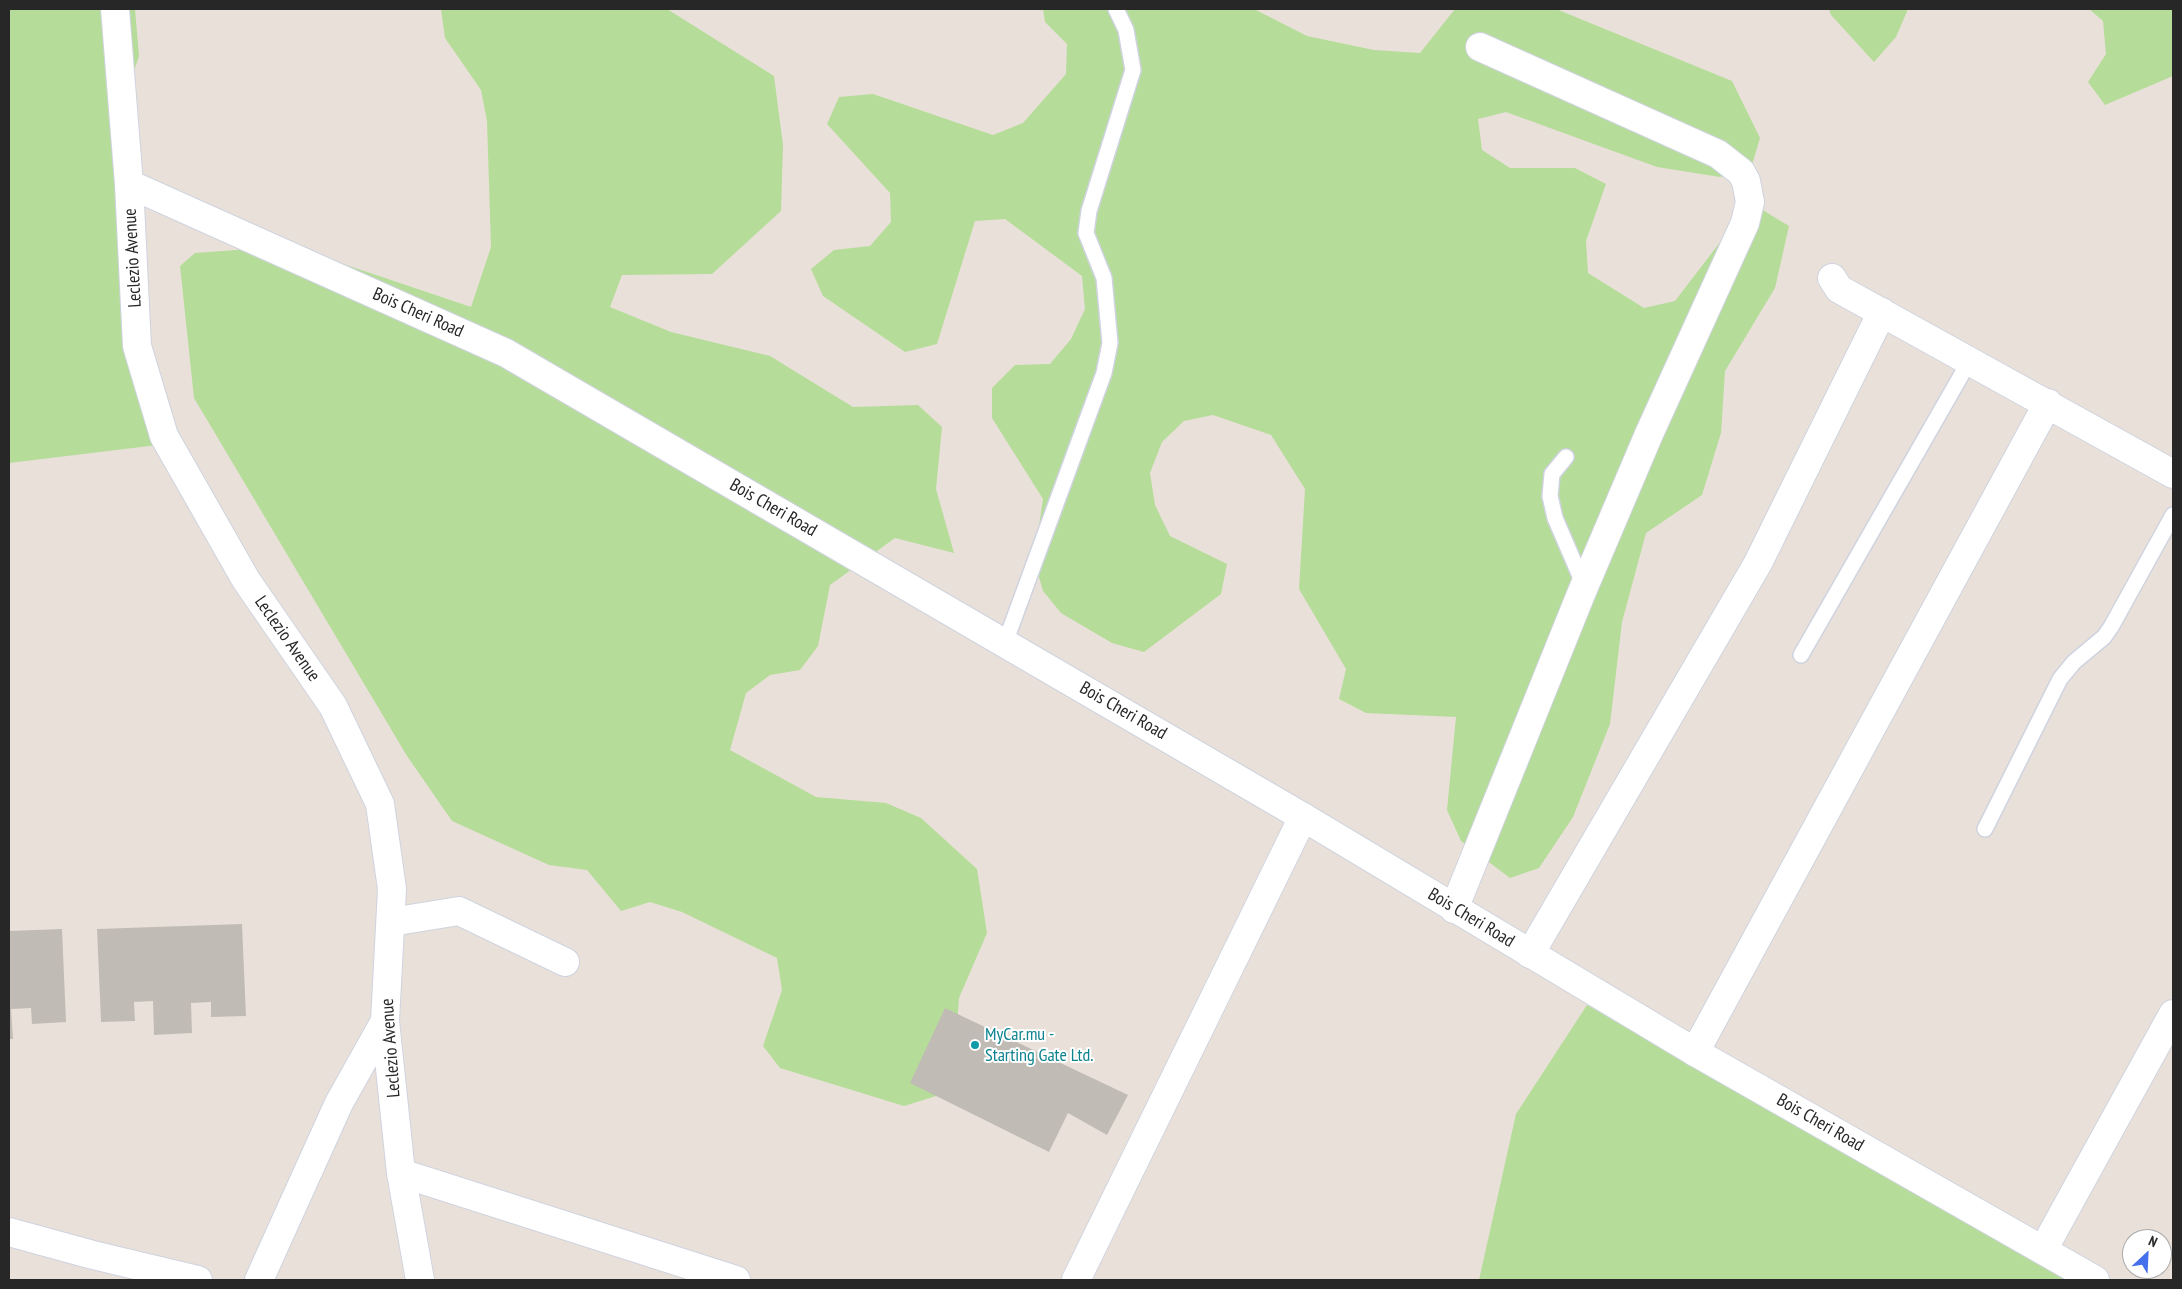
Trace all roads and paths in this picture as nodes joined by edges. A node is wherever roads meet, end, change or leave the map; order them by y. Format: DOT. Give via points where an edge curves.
graph roads {
  1 [pos="115,9"];
  2 [pos="1116,9"];
  3 [pos="1480,47"];
  4 [pos="129,184"];
  5 [pos="1832,278"];
  6 [pos="1882,312"];
  7 [pos="1970,360"];
  8 [pos="2048,403"];
  9 [pos="1566,457"];
  10 [pos="2173,474"];
  11 [pos="2173,515"];
  12 [pos="1580,594"];
  13 [pos="1006,643"];
  14 [pos="1801,655"];
  15 [pos="1303,817"];
  16 [pos="1985,829"];
  17 [pos="1454,909"];
  18 [pos="391,922"];
  19 [pos="1530,954"];
  20 [pos="566,962"];
  21 [pos="2173,1014"];
  22 [pos="385,1022"];
  23 [pos="1695,1052"];
  24 [pos="401,1173"];
  25 [pos="9,1232"];
  26 [pos="2043,1250"];
  27 [pos="198,1280"];
  28 [pos="259,1280"];
  29 [pos="420,1280"];
  30 [pos="736,1280"];
  31 [pos="1076,1280"];
  32 [pos="2095,1280"];
  1 -- 4 [label="street, Leclezio Avenue"];
  2 -- 13 [label="lane" via="1126,30 1133,70 1089,212 1086,233 1104,278 1110,343 1104,373"];
  3 -- 12 [label="street" via="1718,154 1740,172 1749,191 1745,223"];
  4 -- 13 [label="street, Bois Cheri Road" via="506,353"];
  4 -- 18 [label="street, Leclezio Avenue" via="137,346 164,436 246,580 333,706 380,804 392,889"];
  5 -- 6 [label="street" via="1839,288"];
  6 -- 7 [label="street"];
  6 -- 19 [label="street" via="1758,563"];
  7 -- 8 [label="street"];
  7 -- 14 [label="lane"];
  8 -- 10 [label="street"];
  8 -- 23 [label="street"];
  9 -- 12 [label="lane" via="1552,474 1550,496 1555,518 1580,576"];
  11 -- 16 [label="lane" via="2111,627 2060,679"];
  12 -- 17 [label="street"];
  13 -- 15 [label="street, Bois Cheri Road"];
  15 -- 17 [label="street, Bois Cheri Road"];
  15 -- 31 [label="street"];
  17 -- 19 [label="street, Bois Cheri Road"];
  18 -- 20 [label="street" via="459,912"];
  18 -- 22 [label="street, Leclezio Avenue"];
  19 -- 23 [label="street, Bois Cheri Road"];
  21 -- 26 [label="street"];
  22 -- 24 [label="street, Leclezio Avenue"];
  22 -- 28 [label="street" via="339,1103"];
  23 -- 26 [label="street, Bois Cheri Road"];
  24 -- 29 [label="street, Leclezio Avenue"];
  24 -- 30 [label="street"];
  25 -- 27 [label="street"];
  26 -- 32 [label="street, Bois Cheri Road"];
}
